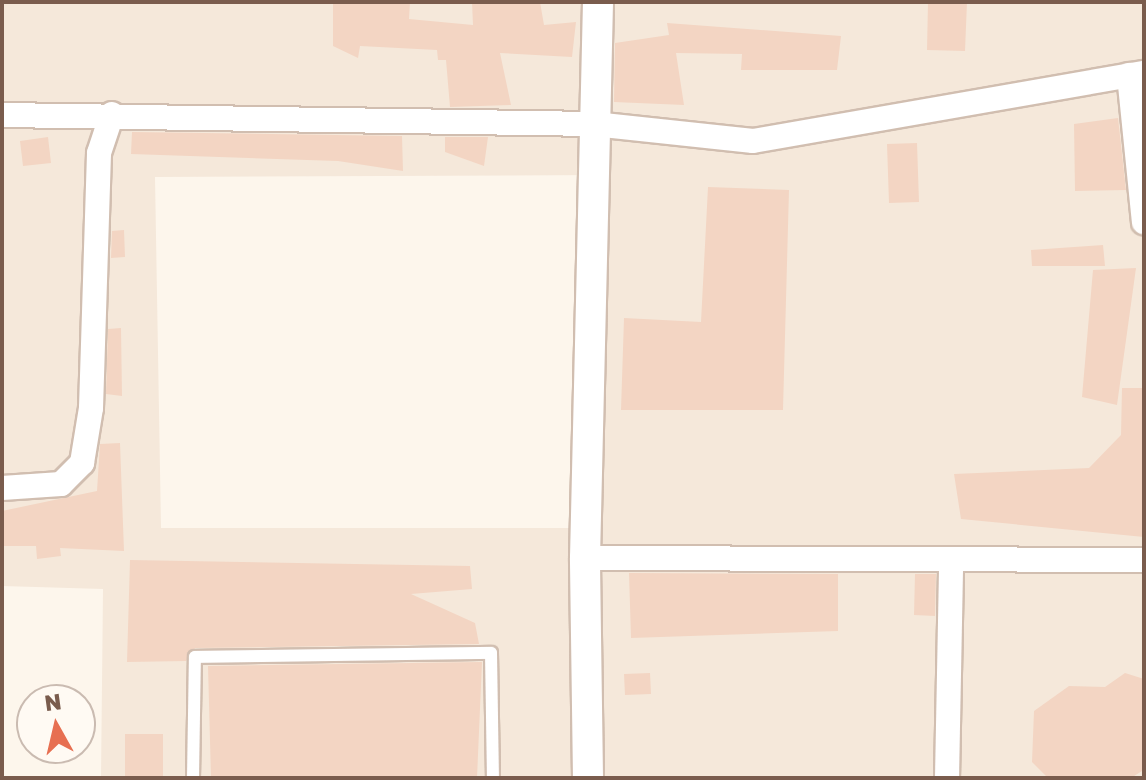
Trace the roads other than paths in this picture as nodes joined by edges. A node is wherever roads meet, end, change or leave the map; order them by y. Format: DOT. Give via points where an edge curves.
graph roads {
  1 [pos="598,2"];
  2 [pos="1137,74"];
  3 [pos="112,114"];
  4 [pos="2,115"];
  5 [pos="594,124"];
  6 [pos="1144,222"];
  7 [pos="2,488"];
  8 [pos="585,558"];
  9 [pos="1144,560"];
  10 [pos="951,561"];
  11 [pos="193,778"];
  12 [pos="493,778"];
  13 [pos="588,778"];
  14 [pos="947,778"];
  1 -- 5 [label="street"];
  2 -- 5 [label="street" via="753,141"];
  2 -- 6 [label="street"];
  3 -- 4 [label="street"];
  3 -- 5 [label="street"];
  3 -- 7 [label="street" via="99,153 91,408 82,463 61,484"];
  5 -- 8 [label="street"];
  8 -- 10 [label="street"];
  8 -- 13 [label="street"];
  9 -- 10 [label="street"];
  10 -- 14 [label="street"];
  11 -- 12 [label="lane" via="195,657 491,653"];
}
